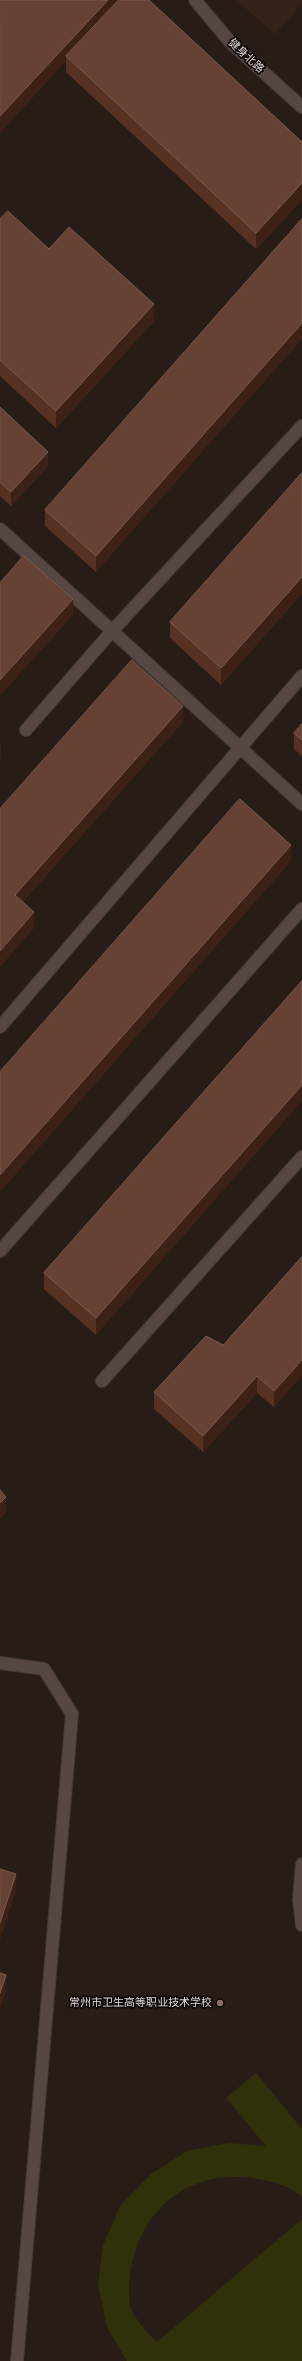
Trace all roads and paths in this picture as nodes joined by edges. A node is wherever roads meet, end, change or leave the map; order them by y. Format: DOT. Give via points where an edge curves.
graph roads {
  1 [pos="195,0"];
  2 [pos="302,106"];
  3 [pos="302,426"];
  4 [pos="0,529"];
  5 [pos="112,631"];
  6 [pos="302,676"];
  7 [pos="26,730"];
  8 [pos="239,747"];
  9 [pos="302,804"];
  10 [pos="302,909"];
  11 [pos="0,1027"];
  12 [pos="302,1156"];
  13 [pos="0,1251"];
  14 [pos="102,1381"];
  15 [pos="0,1663"];
  16 [pos="302,1864"];
  17 [pos="302,1925"];
  18 [pos="17,2361"];
  1 -- 2 [label="street, 健身北路" via="230,42"];
  3 -- 5 [label="street"];
  4 -- 5 [label="street"];
  5 -- 7 [label="street"];
  5 -- 8 [label="street"];
  6 -- 8 [label="street"];
  8 -- 9 [label="street"];
  8 -- 11 [label="street"];
  10 -- 13 [label="street"];
  12 -- 14 [label="street"];
  15 -- 18 [label="street" via="44,1669 72,1714"];
  16 -- 17 [label="street" via="299,1900"];
}
